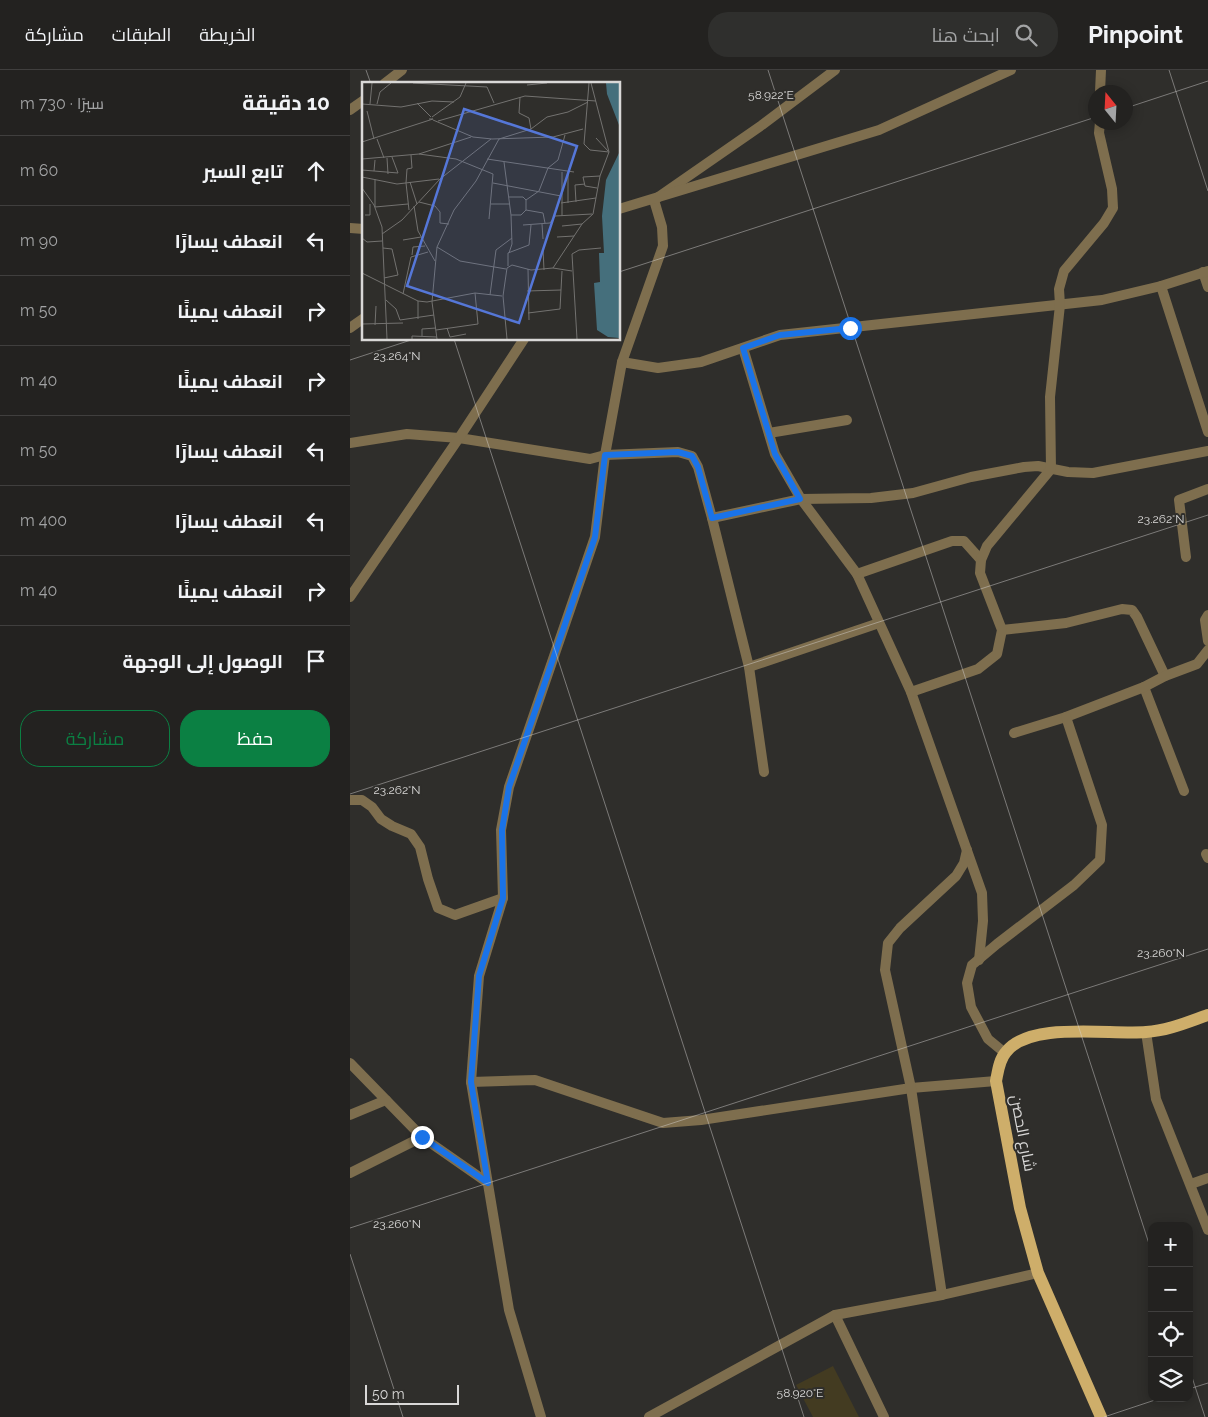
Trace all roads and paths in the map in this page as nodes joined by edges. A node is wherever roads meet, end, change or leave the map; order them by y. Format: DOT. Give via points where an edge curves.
graph roads {
  1 [pos="402,70"];
  2 [pos="835,70"];
  3 [pos="1011,70"];
  4 [pos="1101,70"];
  5 [pos="387,82"];
  6 [pos="1100,85"];
  7 [pos="362,101"];
  8 [pos="350,110"];
  9 [pos="1100,130"];
  10 [pos="654,200"];
  11 [pos="620,210"];
  12 [pos="1206,271"];
  13 [pos="1161,286"];
  14 [pos="1208,286"];
  15 [pos="1060,305"];
  16 [pos="362,319"];
  17 [pos="350,328"];
  18 [pos="523,340"];
  19 [pos="743,348"];
  20 [pos="622,362"];
  21 [pos="847,420"];
  22 [pos="1208,432"];
  23 [pos="769,433"];
  24 [pos="459,438"];
  25 [pos="350,444"];
  26 [pos="1208,451"];
  27 [pos="605,455"];
  28 [pos="1051,469"];
  29 [pos="1208,490"];
  30 [pos="800,499"];
  31 [pos="712,518"];
  32 [pos="1186,557"];
  33 [pos="981,560"];
  34 [pos="857,574"];
  35 [pos="350,598"];
  36 [pos="1208,615"];
  37 [pos="879,623"];
  38 [pos="1002,630"];
  39 [pos="1208,641"];
  40 [pos="1208,650"];
  41 [pos="749,667"];
  42 [pos="1165,676"];
  43 [pos="1144,687"];
  44 [pos="911,692"];
  45 [pos="1066,716"];
  46 [pos="1014,733"];
  47 [pos="764,772"];
  48 [pos="1184,791"];
  49 [pos="350,800"];
  50 [pos="967,848"];
  51 [pos="503,898"];
  52 [pos="979,960"];
  53 [pos="1208,1014"];
  54 [pos="1146,1032"];
  55 [pos="1005,1053"];
  56 [pos="350,1063"];
  57 [pos="996,1081"];
  58 [pos="471,1082"];
  59 [pos="912,1088"];
  60 [pos="386,1100"];
  61 [pos="350,1115"];
  62 [pos="422,1137"];
  63 [pos="350,1173"];
  64 [pos="1208,1178"];
  65 [pos="488,1183"];
  66 [pos="1191,1184"];
  67 [pos="1208,1230"];
  68 [pos="1038,1272"];
  69 [pos="942,1294"];
  70 [pos="835,1315"];
  71 [pos="541,1417"];
  72 [pos="649,1417"];
  73 [pos="884,1417"];
  74 [pos="1101,1417"];
  1 -- 5 [label="street"];
  2 -- 10 [label="street"];
  3 -- 10 [label="street" via="879,130"];
  4 -- 6 [label="street"];
  7 -- 8 [label="street"];
  9 -- 15 [label="street" via="1113,208 1064,271 1059,289"];
  10 -- 11 [label="street"];
  10 -- 20 [label="street" via="662,227 663,246"];
  12 -- 13 [label="street"];
  12 -- 14 [label="street"];
  13 -- 15 [label="street" via="1102,300"];
  13 -- 22 [label="street"];
  15 -- 19 [label="street" via="780,335"];
  15 -- 28 [label="street" via="1050,397"];
  16 -- 17 [label="street"];
  18 -- 24 [label="street"];
  19 -- 20 [label="street" via="701,362 658,368"];
  19 -- 23 [label="street"];
  20 -- 27 [label="street"];
  21 -- 23 [label="street"];
  23 -- 30 [label="street" via="775,454"];
  24 -- 25 [label="street" via="407,434"];
  24 -- 27 [label="street" via="573,457"];
  24 -- 35 [label="street"];
  26 -- 28 [label="street" via="1094,473"];
  27 -- 31 [label="street" via="678,452 692,456"];
  27 -- 51 [label="street" via="595,537 509,787 502,830"];
  28 -- 30 [label="street" via="1024,467 888,496"];
  28 -- 33 [label="street" via="987,546"];
  29 -- 32 [label="street" via="1179,500"];
  30 -- 31 [label="street"];
  30 -- 34 [label="street"];
  31 -- 41 [label="street"];
  33 -- 34 [label="street" via="964,541 952,541"];
  33 -- 38 [label="street" via="980,573"];
  34 -- 37 [label="street"];
  36 -- 39 [label="street" via="1205,620"];
  37 -- 41 [label="street"];
  37 -- 44 [label="street"];
  38 -- 42 [label="street" via="1066,623 1122,609 1132,610"];
  38 -- 44 [label="street" via="998,654 978,669"];
  40 -- 42 [label="street" via="1198,664"];
  41 -- 47 [label="street"];
  42 -- 43 [label="street"];
  43 -- 45 [label="street"];
  43 -- 48 [label="street"];
  44 -- 50 [label="street"];
  45 -- 46 [label="street"];
  45 -- 52 [label="street" via="1102,825 1100,860 1074,885"];
  49 -- 51 [label="street" via="362,800 381,820 411,834 420,847 438,908 455,915"];
  50 -- 52 [label="street" via="982,893"];
  50 -- 59 [label="street" via="964,863 956,876 888,943 885,970"];
  51 -- 58 [label="street" via="479,976"];
  52 -- 55 [label="street" via="972,965 967,983 971,1007 988,1039"];
  53 -- 54 [label="main road" via="1170,1028"];
  54 -- 55 [label="main road" via="1047,1033 1028,1037"];
  54 -- 66 [label="street" via="1156,1099"];
  55 -- 57 [label="main road, شارع الحصن"];
  56 -- 60 [label="street"];
  57 -- 59 [label="street"];
  57 -- 68 [label="main road, شارع الحصن" via="1020,1208"];
  58 -- 59 [label="street" via="535,1080 663,1123"];
  58 -- 65 [label="street"];
  59 -- 69 [label="street"];
  60 -- 61 [label="street"];
  60 -- 62 [label="street"];
  62 -- 63 [label="street"];
  62 -- 65 [label="street"];
  64 -- 66 [label="street"];
  65 -- 71 [label="street" via="509,1310"];
  66 -- 67 [label="street"];
  68 -- 69 [label="street"];
  68 -- 74 [label="main road, شارع الحصن"];
  69 -- 70 [label="street"];
  70 -- 72 [label="street"];
  70 -- 73 [label="street"];
}
